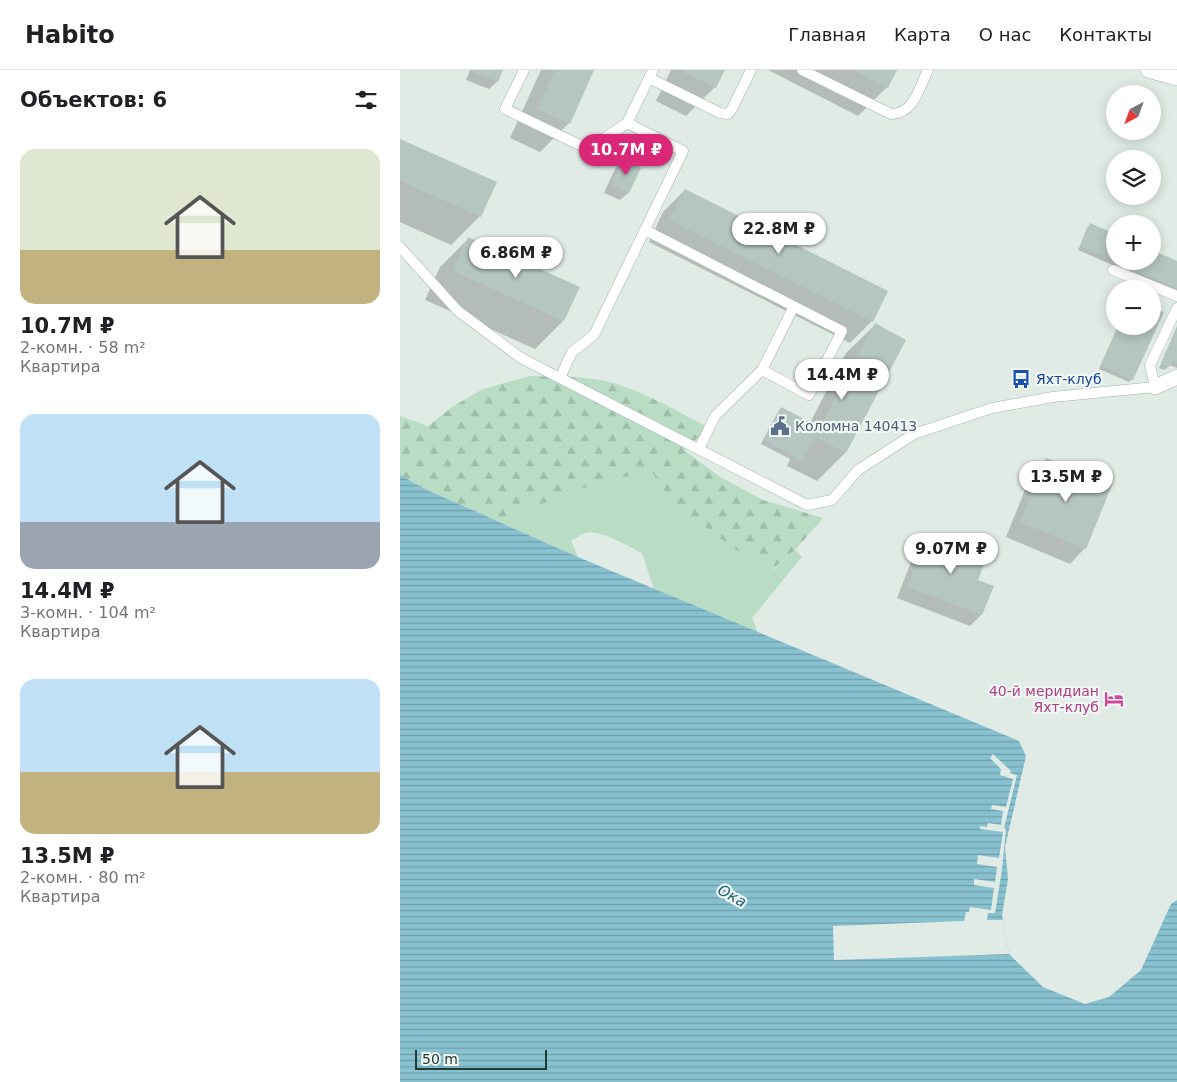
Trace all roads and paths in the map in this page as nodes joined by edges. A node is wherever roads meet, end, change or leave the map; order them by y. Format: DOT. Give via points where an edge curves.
graph roads {
  1 [pos="524,70"];
  2 [pos="751,70"];
  3 [pos="802,70"];
  4 [pos="928,70"];
  5 [pos="1148,70"];
  6 [pos="651,74"];
  7 [pos="1177,78"];
  8 [pos="627,123"];
  9 [pos="645,230"];
  10 [pos="400,247"];
  11 [pos="1113,270"];
  12 [pos="1177,296"];
  13 [pos="794,306"];
  14 [pos="1177,308"];
  15 [pos="762,370"];
  16 [pos="1177,377"];
  17 [pos="560,378"];
  18 [pos="1155,387"];
  19 [pos="699,450"];
  1 -- 8 [label="lane" via="505,109 588,149"];
  2 -- 6 [label="lane" via="728,114 720,113"];
  3 -- 4 [label="lane" via="891,114 901,114 910,108"];
  5 -- 7 [label="street"];
  6 -- 8 [label="lane"];
  8 -- 9 [label="lane" via="683,151"];
  9 -- 13 [label="lane"];
  9 -- 17 [label="lane" via="594,335 572,352"];
  10 -- 17 [label="lane" via="458,311 521,358"];
  11 -- 12 [label="lane"];
  13 -- 15 [label="lane"];
  13 -- 15 [label="lane" via="842,331 809,395"];
  14 -- 18 [label="lane" via="1150,365"];
  15 -- 19 [label="lane" via="714,416"];
  16 -- 18 [label="street"];
  17 -- 19 [label="lane"];
  18 -- 19 [label="lane" via="1053,397 992,408 914,434 858,470 832,500 807,505"];
}
